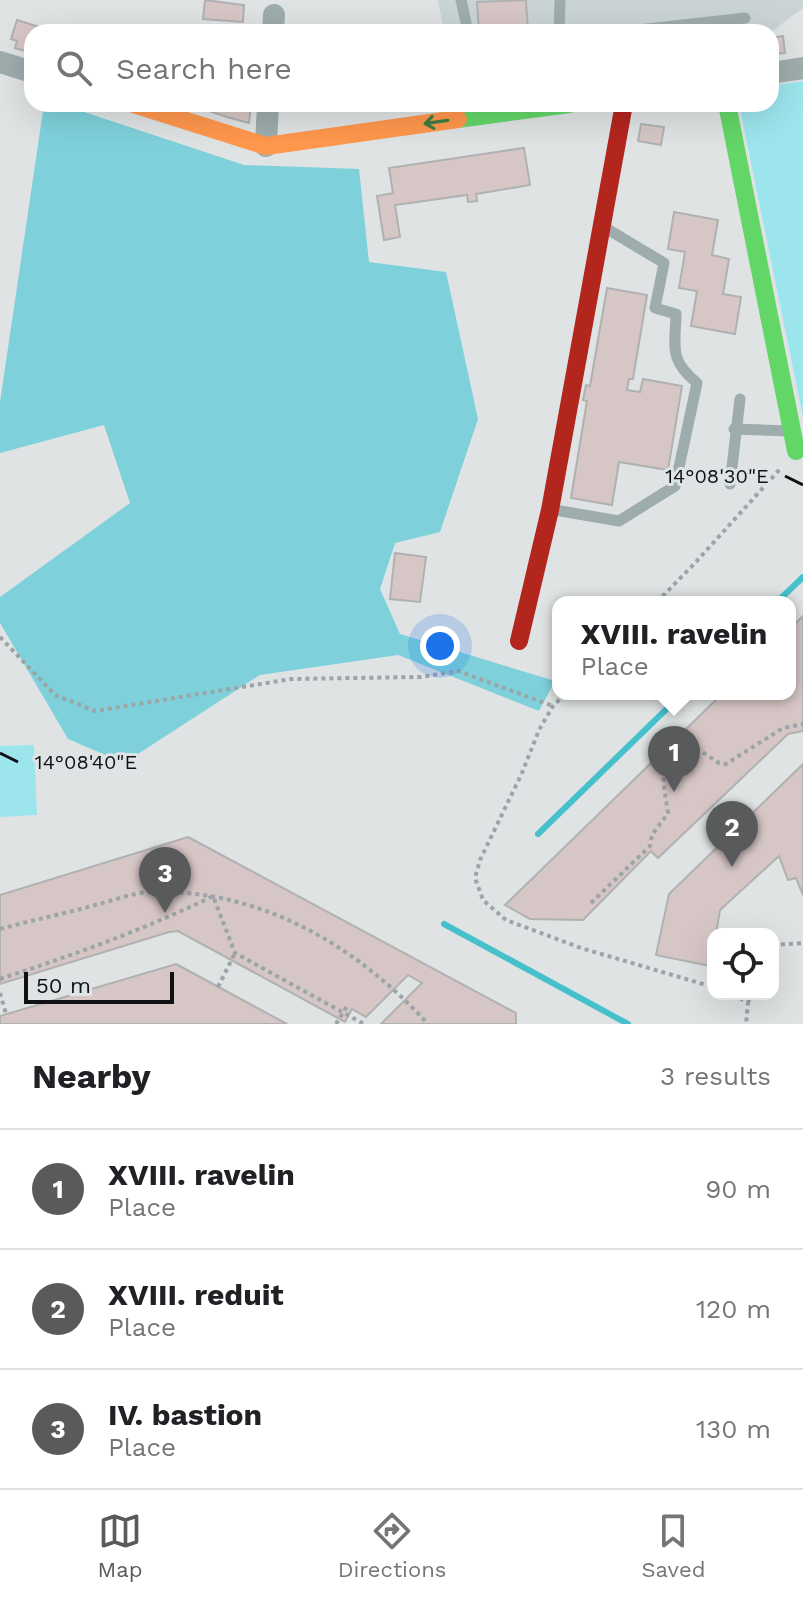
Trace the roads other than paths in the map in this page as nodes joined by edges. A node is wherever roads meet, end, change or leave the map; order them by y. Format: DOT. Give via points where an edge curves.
graph roads {
  1 [pos="461,0"];
  2 [pos="560,0"];
  3 [pos="745,18"];
  4 [pos="466,24"];
  5 [pos="559,24"];
  6 [pos="692,24"];
  7 [pos="0,62"];
  8 [pos="803,68"];
  9 [pos="24,70"];
  10 [pos="779,72"];
  11 [pos="158,112"];
  12 [pos="268,112"];
  13 [pos="511,112"];
  14 [pos="622,112"];
  15 [pos="729,112"];
  16 [pos="266,146"];
  17 [pos="600,225"];
  18 [pos="740,399"];
  19 [pos="734,429"];
  20 [pos="792,432"];
  21 [pos="796,451"];
  22 [pos="730,484"];
  23 [pos="550,510"];
  24 [pos="519,641"];
  1 -- 4 [label="lane"];
  2 -- 5 [label="lane"];
  3 -- 6 [label="lane"];
  7 -- 9 [label="street"];
  8 -- 10 [label="street"];
  11 -- 16 [label="street"];
  12 -- 16 [label="street"];
  13 -- 16 [label="street, one-way"];
  14 -- 17 [label="street"];
  15 -- 20 [label="street"];
  17 -- 23 [label="street"];
  17 -- 23 [label="lane" via="664,263 655,308 676,314 674,349 680,369 697,383 675,486 619,521"];
  18 -- 19 [label="lane"];
  19 -- 20 [label="lane"];
  19 -- 22 [label="lane"];
  20 -- 21 [label="street"];
  23 -- 24 [label="street"];
}
